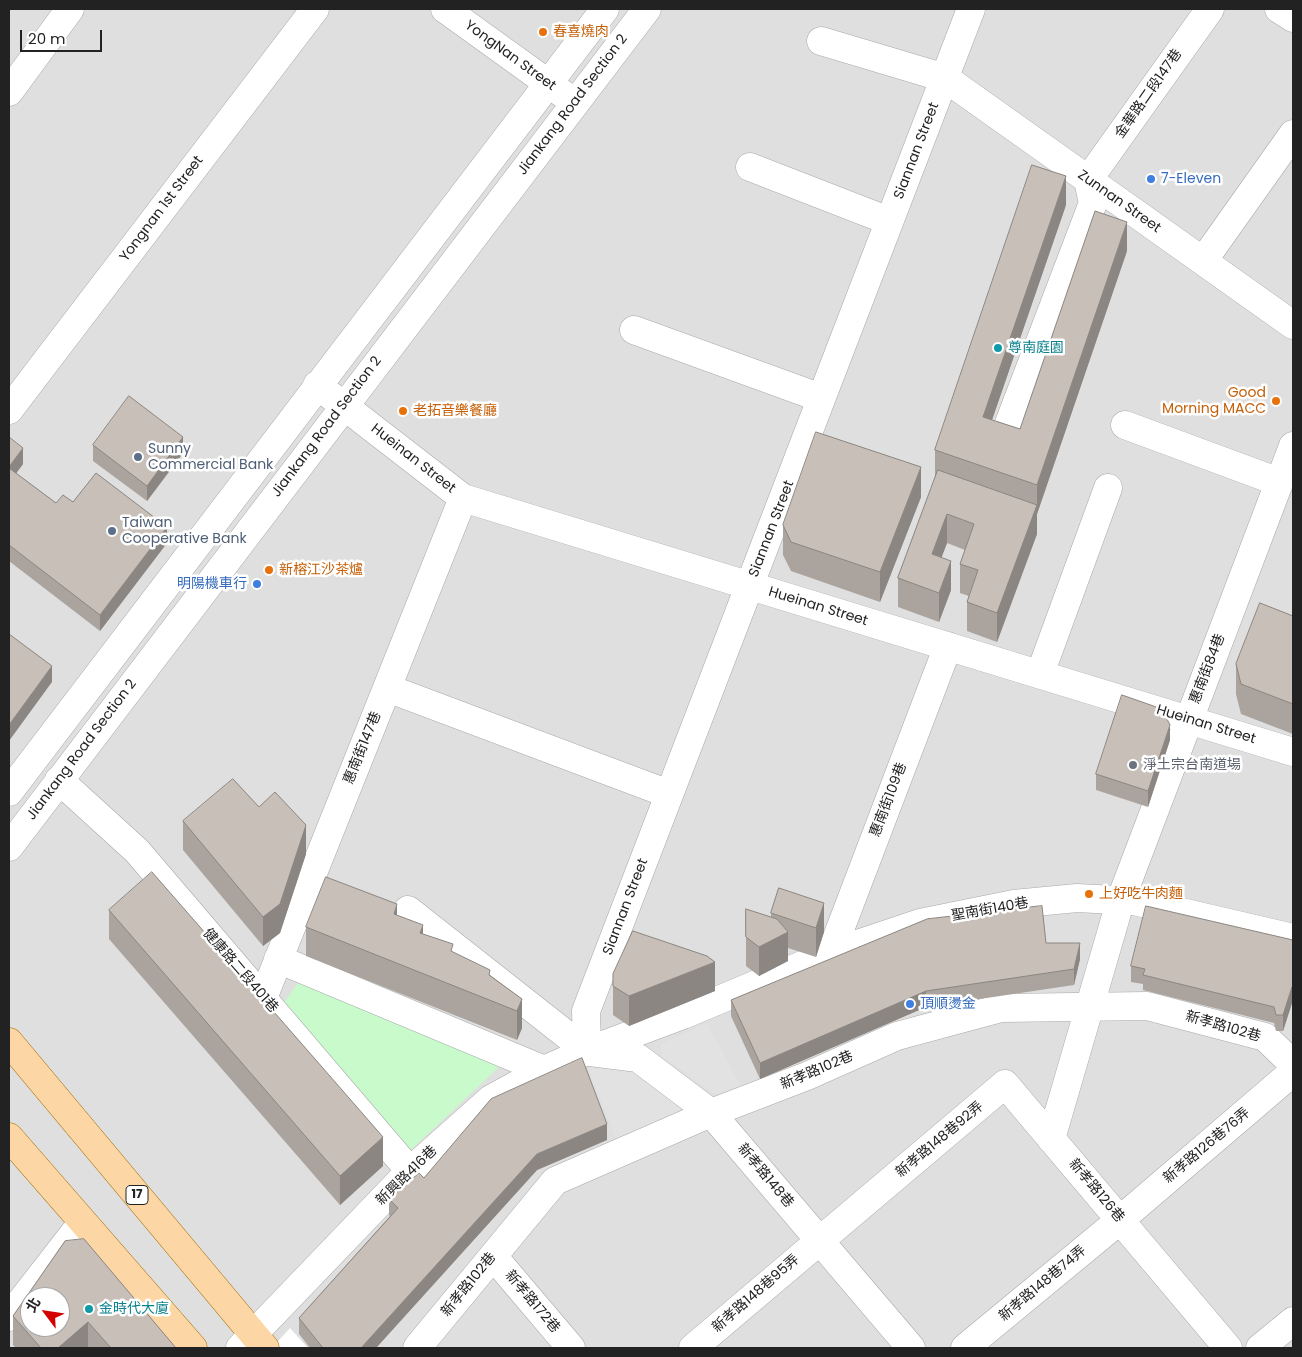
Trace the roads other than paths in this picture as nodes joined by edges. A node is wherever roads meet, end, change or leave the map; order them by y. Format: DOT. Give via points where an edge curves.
graph roads {
  1 [pos="70,9"];
  2 [pos="315,9"];
  3 [pos="445,9"];
  4 [pos="604,9"];
  5 [pos="647,9"];
  6 [pos="972,9"];
  7 [pos="1210,9"];
  8 [pos="1279,9"];
  9 [pos="1293,18"];
  10 [pos="821,41"];
  11 [pos="945,78"];
  12 [pos="548,83"];
  13 [pos="9,92"];
  14 [pos="575,102"];
  15 [pos="1293,134"];
  16 [pos="750,167"];
  17 [pos="1088,180"];
  18 [pos="889,221"];
  19 [pos="1203,261"];
  20 [pos="1293,326"];
  21 [pos="634,330"];
  22 [pos="317,385"];
  23 [pos="822,398"];
  24 [pos="344,405"];
  25 [pos="9,410"];
  26 [pos="1124,424"];
  27 [pos="1003,439"];
  28 [pos="1293,446"];
  29 [pos="1279,482"];
  30 [pos="1108,488"];
  31 [pos="463,498"];
  32 [pos="750,586"];
  33 [pos="948,646"];
  34 [pos="1040,674"];
  35 [pos="387,688"];
  36 [pos="1189,720"];
  37 [pos="1293,752"];
  38 [pos="59,780"];
  39 [pos="9,792"];
  40 [pos="670,794"];
  41 [pos="9,847"];
  42 [pos="1121,899"];
  43 [pos="408,910"];
  44 [pos="1293,938"];
  45 [pos="831,953"];
  46 [pos="278,959"];
  47 [pos="263,998"];
  48 [pos="1090,1007"];
  49 [pos="9,1042"];
  50 [pos="587,1051"];
  51 [pos="1293,1064"];
  52 [pos="544,1070"];
  53 [pos="1293,1072"];
  54 [pos="711,1114"];
  55 [pos="9,1137"];
  56 [pos="1052,1139"];
  57 [pos="410,1170"];
  58 [pos="1120,1220"];
  59 [pos="82,1222"];
  60 [pos="819,1240"];
  61 [pos="493,1256"];
  62 [pos="9,1317"];
  63 [pos="1293,1321"];
  64 [pos="252,1343"];
  65 [pos="193,1348"];
  66 [pos="417,1348"];
  67 [pos="571,1348"];
  68 [pos="693,1348"];
  69 [pos="911,1348"];
  70 [pos="965,1348"];
  71 [pos="1228,1348"];
  72 [pos="1260,1348"];
  1 -- 13 [label="street"];
  2 -- 25 [label="street, Yongnan 1st Street"];
  3 -- 12 [label="street, YongNan Street"];
  4 -- 12 [label="street"];
  5 -- 14 [label="street, Jiankang Road Section 2"];
  6 -- 11 [label="street, Siannan Street"];
  7 -- 17 [label="street, 金華路二段147巷"];
  8 -- 9 [label="street"];
  10 -- 11 [label="street, Zunnan Street"];
  11 -- 17 [label="street, Zunnan Street"];
  11 -- 18 [label="street, Siannan Street"];
  12 -- 14 [label="street, YongNan Street"];
  12 -- 22 [label="street"];
  14 -- 24 [label="street, Jiankang Road Section 2"];
  15 -- 19 [label="street"];
  16 -- 18 [label="street"];
  17 -- 19 [label="street, Zunnan Street"];
  17 -- 27 [label="street" via="1093,203"];
  18 -- 23 [label="street, Siannan Street"];
  19 -- 20 [label="street, Zunnan Street"];
  21 -- 23 [label="street"];
  22 -- 24 [label="street, Hueinan Street"];
  22 -- 39 [label="street"];
  23 -- 32 [label="street, Siannan Street"];
  24 -- 31 [label="street, Hueinan Street"];
  24 -- 38 [label="street, Jiankang Road Section 2"];
  26 -- 29 [label="street"];
  28 -- 29 [label="street, 惠南街84巷"];
  29 -- 36 [label="street, 惠南街84巷"];
  30 -- 34 [label="street"];
  31 -- 32 [label="street, Hueinan Street"];
  31 -- 35 [label="street, 惠南街147巷"];
  32 -- 33 [label="street, Hueinan Street"];
  32 -- 40 [label="street, Siannan Street"];
  33 -- 34 [label="street, Hueinan Street"];
  33 -- 45 [label="street, 惠南街109巷"];
  34 -- 36 [label="street, Hueinan Street"];
  35 -- 40 [label="street"];
  35 -- 46 [label="street, 惠南街147巷"];
  36 -- 37 [label="street, Hueinan Street"];
  36 -- 42 [label="street, 惠南街84巷"];
  38 -- 41 [label="street, Jiankang Road Section 2"];
  38 -- 47 [label="street, 健康路二段401巷" via="137,851"];
  40 -- 50 [label="street, Siannan Street" via="586,1011"];
  42 -- 44 [label="street, 聖南街140巷"];
  42 -- 45 [label="street, 聖南街140巷" via="1077,898 1014,904 920,923"];
  42 -- 48 [label="street, 惠南街84巷"];
  43 -- 50 [label="street"];
  45 -- 50 [label="street, 聖南街140巷"];
  46 -- 47 [label="street, 惠南街147巷"];
  46 -- 52 [label="street"];
  47 -- 57 [label="street, 健康路二段401巷"];
  48 -- 51 [label="street, 新孝路102巷" via="1148,1006 1265,1037"];
  48 -- 54 [label="street, 新孝路102巷" via="1001,1008 896,1036"];
  48 -- 56 [label="street"];
  49 -- 64 [label="main road, 17"];
  50 -- 52 [label="street, 新興路416巷"];
  50 -- 54 [label="street, 新孝路148巷" via="638,1058"];
  52 -- 57 [label="street, 新興路416巷" via="491,1099"];
  53 -- 58 [label="street, 新孝路126巷76弄"];
  54 -- 60 [label="street, 新孝路148巷"];
  54 -- 61 [label="street, 新孝路102巷" via="555,1181"];
  55 -- 59 [label="main road"];
  56 -- 58 [label="street, 新孝路126巷"];
  56 -- 60 [label="street, 新孝路148巷92弄" via="1006,1084"];
  57 -- 64 [label="street, 新興路416巷"];
  58 -- 70 [label="street, 新孝路148巷74弄"];
  58 -- 71 [label="street, 新孝路126巷"];
  59 -- 62 [label="street"];
  59 -- 65 [label="main road"];
  60 -- 68 [label="street, 新孝路148巷95弄"];
  60 -- 69 [label="street, 新孝路148巷"];
  61 -- 66 [label="street, 新孝路102巷"];
  61 -- 67 [label="street, 新孝路172巷"];
  63 -- 72 [label="street"];
}
